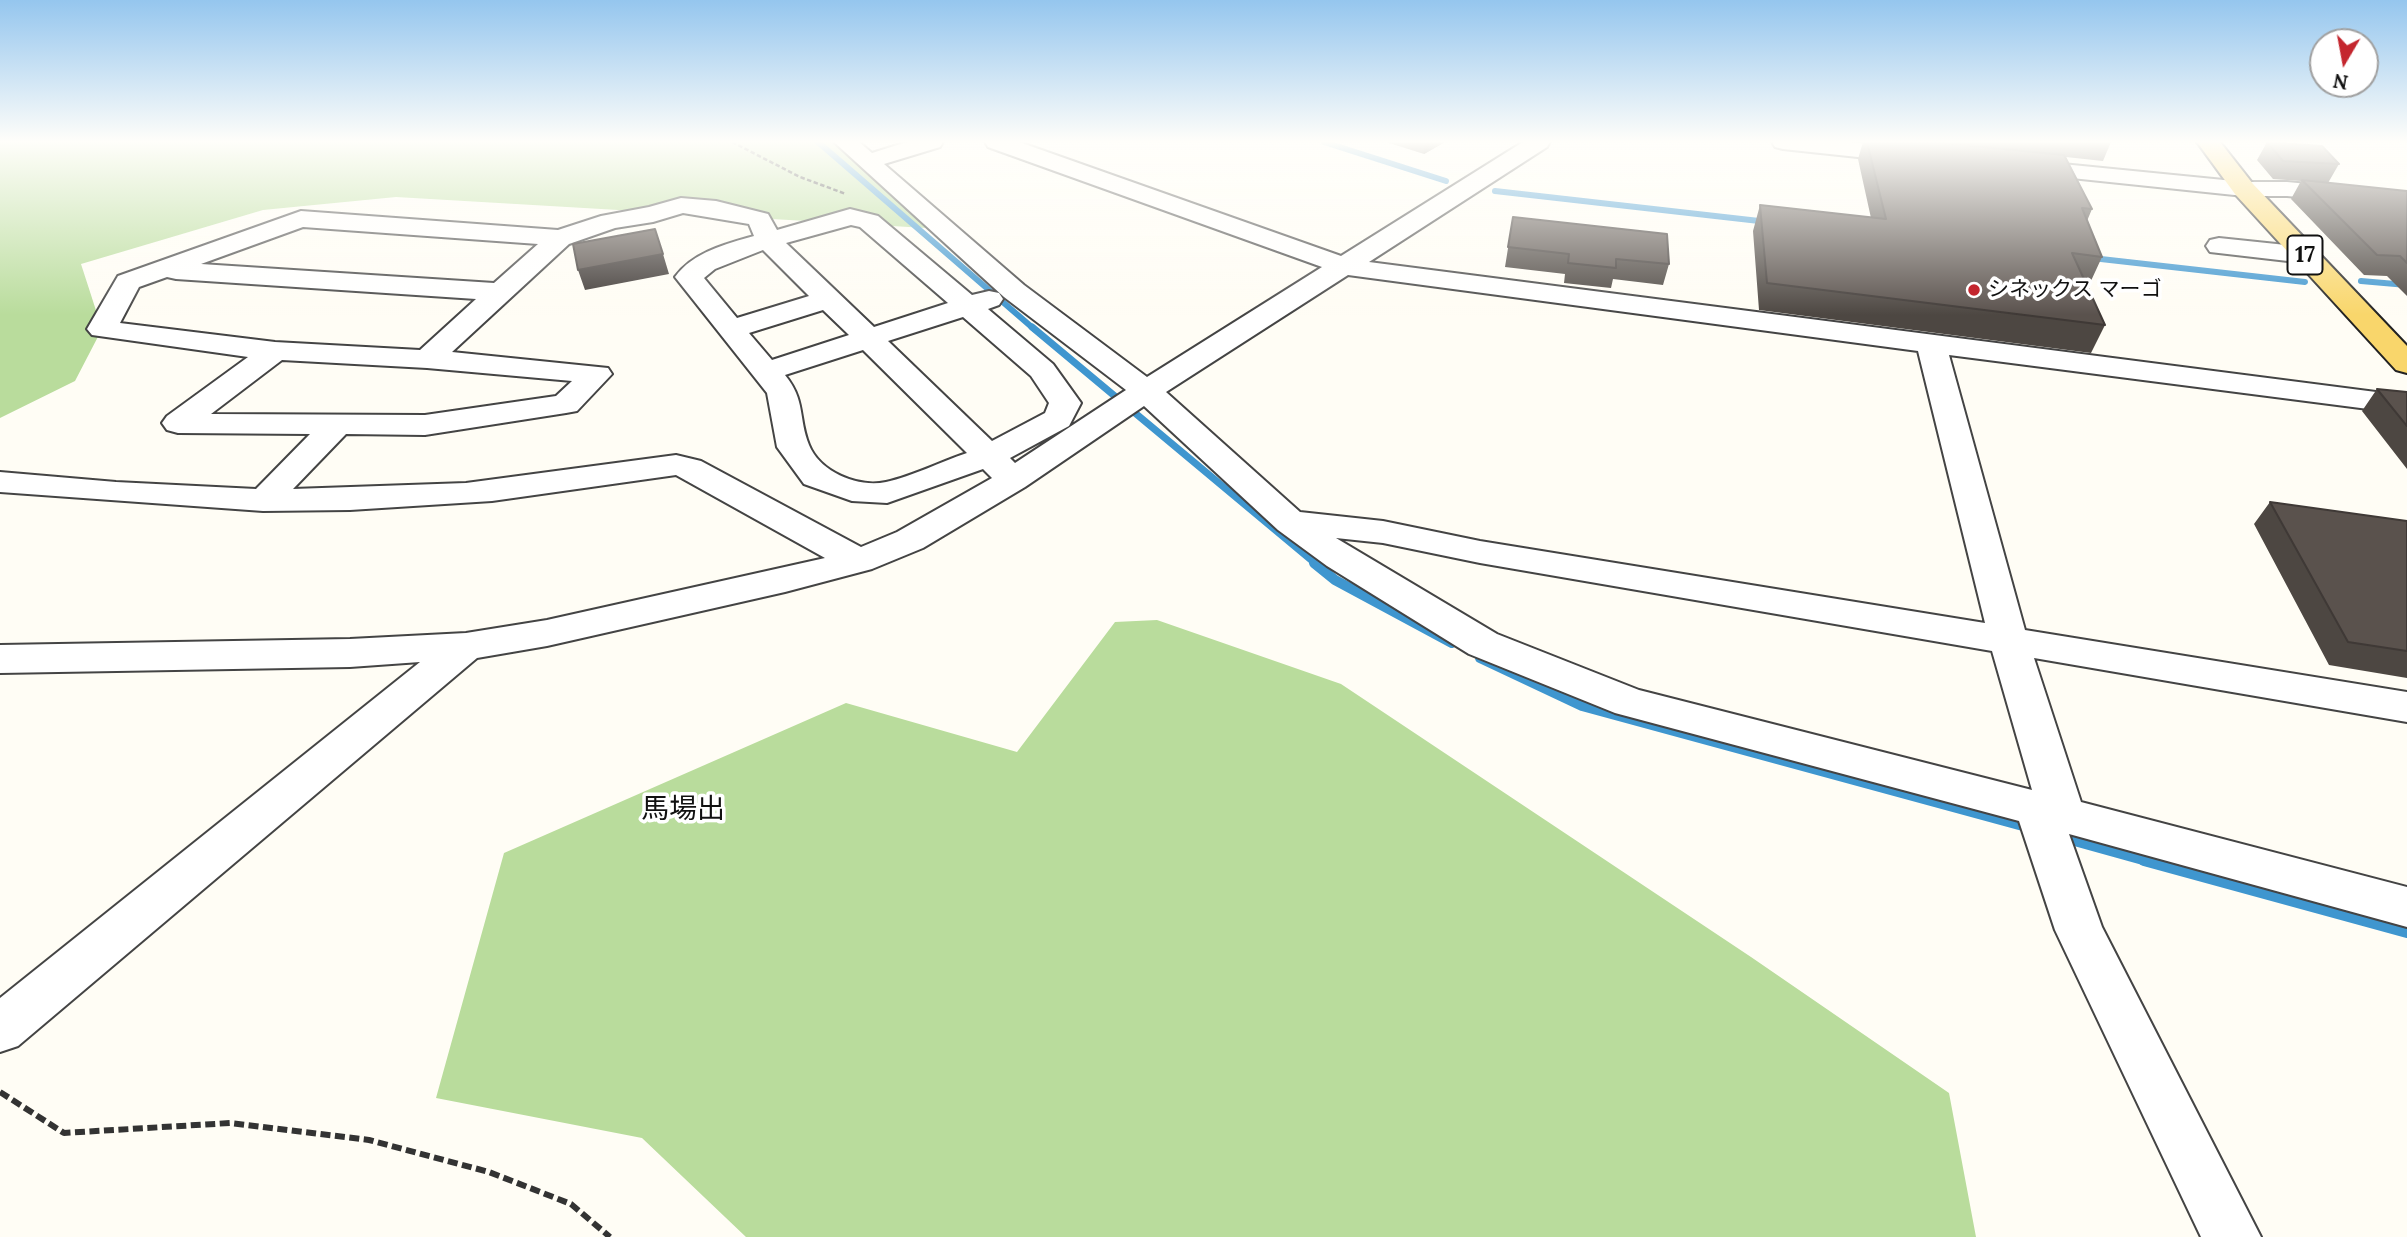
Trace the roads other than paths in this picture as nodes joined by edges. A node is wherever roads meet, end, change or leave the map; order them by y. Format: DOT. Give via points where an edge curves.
graph roads {
  1 [pos="909,200"];
  2 [pos="1158,200"];
  3 [pos="1448,200"];
  4 [pos="2254,200"];
  5 [pos="559,238"];
  6 [pos="769,241"];
  7 [pos="2218,246"];
  8 [pos="2305,255"];
  9 [pos="1344,266"];
  10 [pos="160,270"];
  11 [pos="1014,291"];
  12 [pos="497,292"];
  13 [pos="828,299"];
  14 [pos="968,305"];
  15 [pos="731,329"];
  16 [pos="869,338"];
  17 [pos="1931,345"];
  18 [pos="275,351"];
  19 [pos="428,359"];
  20 [pos="2407,364"];
  21 [pos="765,372"];
  22 [pos="1146,391"];
  23 [pos="2407,405"];
  24 [pos="340,424"];
  25 [pos="989,456"];
  26 [pos="1013,480"];
  27 [pos="0,482"];
  28 [pos="263,501"];
  29 [pos="1290,522"];
  30 [pos="859,561"];
  31 [pos="2008,638"];
  32 [pos="466,646"];
  33 [pos="0,659"];
  34 [pos="2407,707"];
  35 [pos="2050,811"];
  36 [pos="2407,907"];
  37 [pos="0,1029"];
  38 [pos="2232,1237"];
  1 -- 11 [label="street"];
  2 -- 9 [label="street"];
  3 -- 9 [label="street"];
  4 -- 8 [label="main road, 17"];
  5 -- 6 [label="street" via="681,205 758,219"];
  5 -- 10 [label="street" via="301,219"];
  5 -- 12 [label="street"];
  6 -- 13 [label="street"];
  6 -- 14 [label="street" via="850,217 869,221"];
  6 -- 15 [label="street" via="705,263 689,277"];
  7 -- 8 [label="street"];
  8 -- 20 [label="main road, 17"];
  9 -- 17 [label="street"];
  9 -- 22 [label="street"];
  10 -- 12 [label="street"];
  10 -- 18 [label="street" via="128,282 102,329"];
  11 -- 14 [label="street"];
  11 -- 22 [label="street"];
  12 -- 19 [label="street"];
  13 -- 15 [label="street"];
  13 -- 16 [label="street"];
  14 -- 16 [label="street"];
  14 -- 25 [label="street" via="1042,370 1065,403 1058,419"];
  15 -- 21 [label="street"];
  16 -- 21 [label="street"];
  16 -- 25 [label="street"];
  17 -- 23 [label="street"];
  17 -- 31 [label="street"];
  18 -- 19 [label="street"];
  18 -- 24 [label="street" via="178,423"];
  19 -- 24 [label="street" via="597,374 566,404 425,425"];
  21 -- 25 [label="street" via="782,392 793,447 816,477 852,491 887,493"];
  22 -- 26 [label="street"];
  22 -- 29 [label="street"];
  24 -- 28 [label="street"];
  25 -- 26 [label="street"];
  26 -- 30 [label="street" via="910,540"];
  27 -- 28 [label="street"];
  28 -- 30 [label="street" via="466,493 676,465"];
  29 -- 31 [label="street" via="1383,532"];
  29 -- 35 [label="street" via="1483,645 1630,703"];
  30 -- 32 [label="street" via="547,633"];
  31 -- 34 [label="street"];
  31 -- 35 [label="street"];
  32 -- 33 [label="street" via="350,653"];
  32 -- 37 [label="street"];
  35 -- 36 [label="street"];
  35 -- 38 [label="street" via="2079,930"];
}
